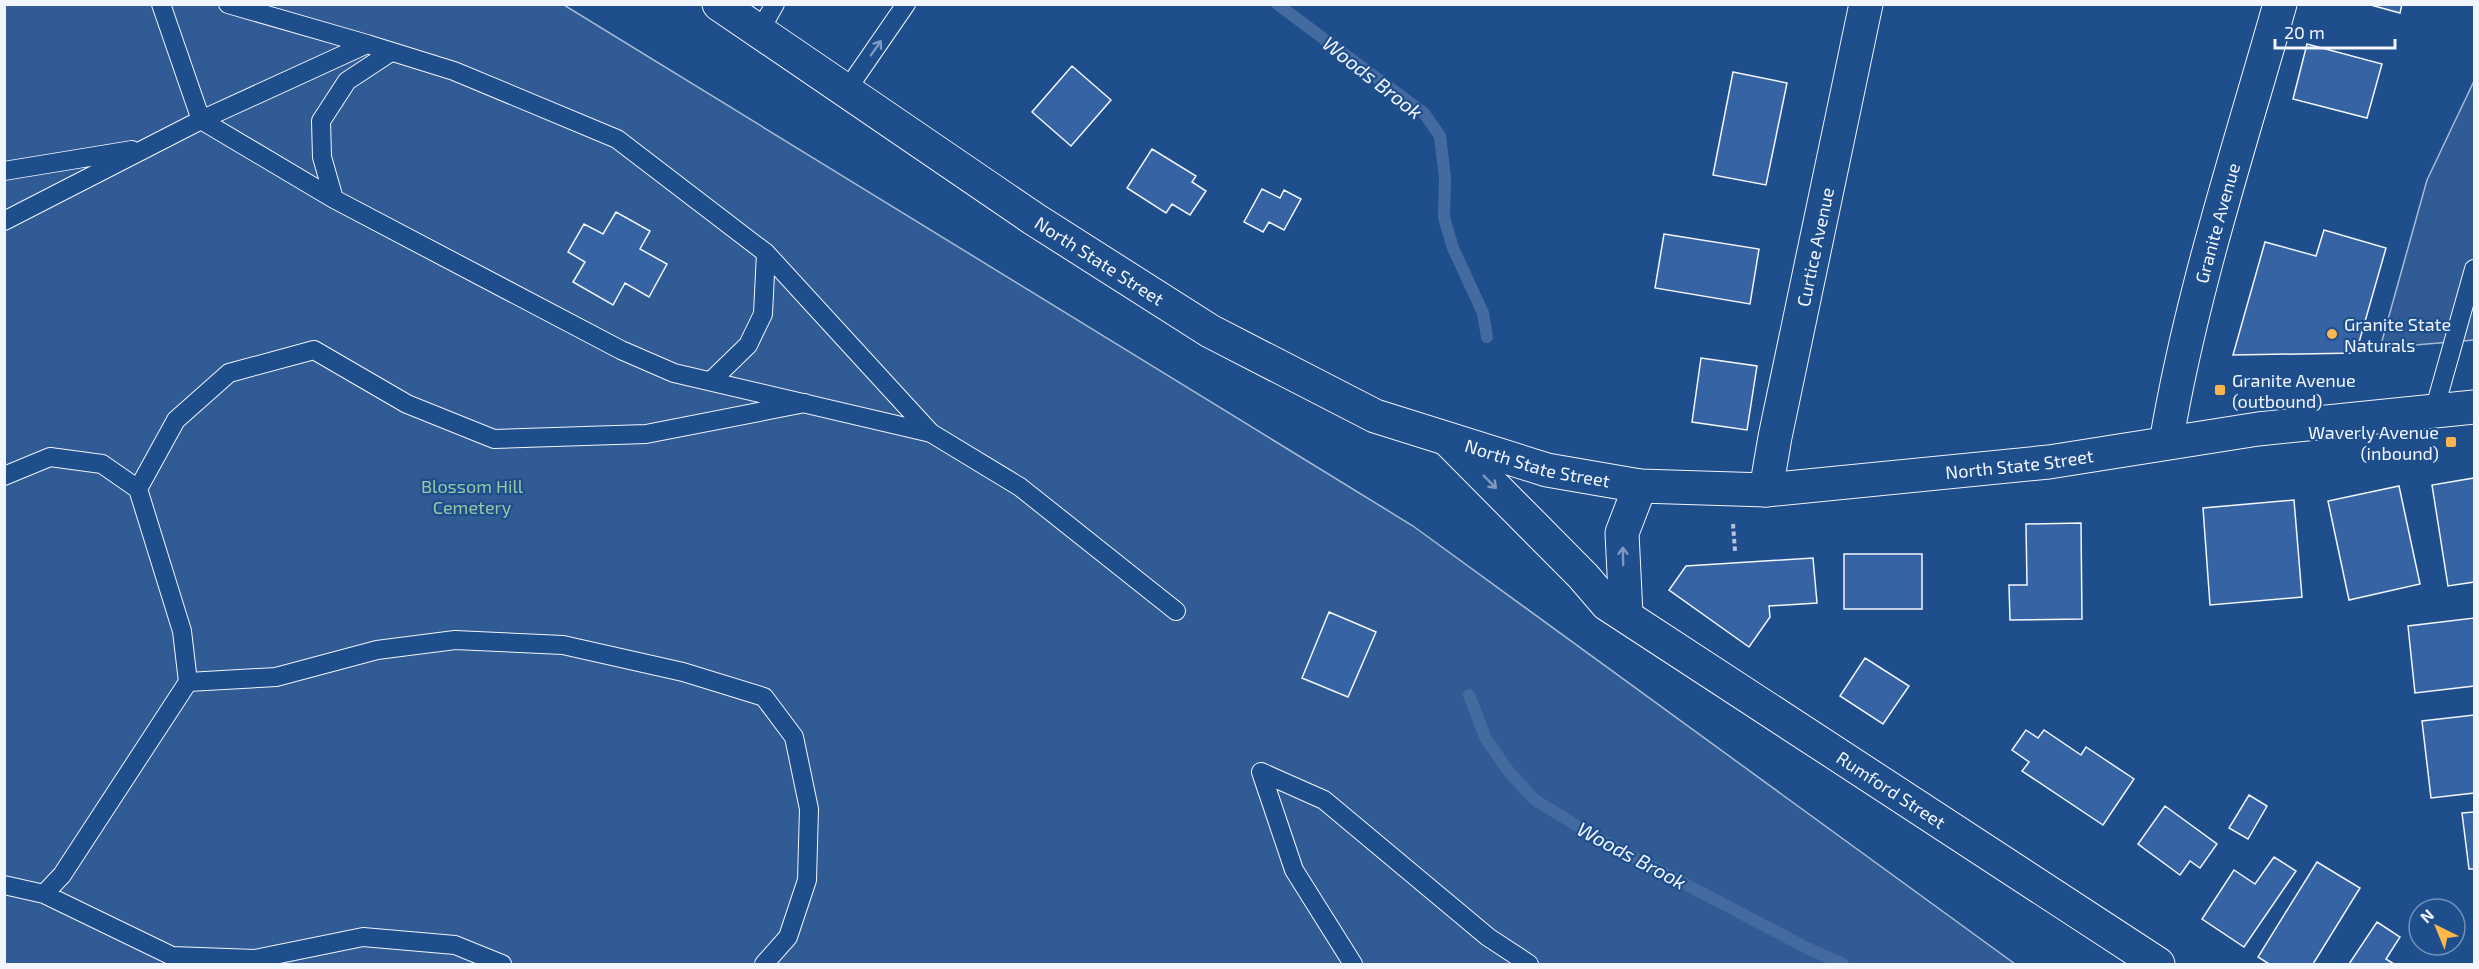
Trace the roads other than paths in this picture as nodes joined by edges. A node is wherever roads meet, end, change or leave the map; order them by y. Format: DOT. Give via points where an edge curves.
graph roads {
  1 [pos="161,4"];
  2 [pos="228,4"];
  3 [pos="718,4"];
  4 [pos="776,4"];
  5 [pos="906,4"];
  6 [pos="1866,4"];
  7 [pos="2280,4"];
  8 [pos="759,32"];
  9 [pos="367,44"];
  10 [pos="392,52"];
  11 [pos="846,91"];
  12 [pos="201,120"];
  13 [pos="148,147"];
  14 [pos="4,171"];
  15 [pos="334,199"];
  16 [pos="4,220"];
  17 [pos="766,253"];
  18 [pos="2475,269"];
  19 [pos="711,381"];
  20 [pos="805,403"];
  21 [pos="2475,407"];
  22 [pos="2434,411"];
  23 [pos="931,432"];
  24 [pos="1448,440"];
  25 [pos="2166,443"];
  26 [pos="4,476"];
  27 [pos="1640,486"];
  28 [pos="138,489"];
  29 [pos="1766,490"];
  30 [pos="1176,611"];
  31 [pos="1626,614"];
  32 [pos="188,682"];
  33 [pos="4,885"];
  34 [pos="44,894"];
  35 [pos="502,964"];
  36 [pos="764,964"];
  37 [pos="1353,964"];
  38 [pos="1529,964"];
  39 [pos="2158,964"];
  1 -- 12 [label="lane"];
  2 -- 9 [label="lane"];
  3 -- 8 [label="street, North State Street"];
  4 -- 8 [label="lane"];
  11 -- 5 [label="lane, one-way"];
  6 -- 29 [label="street, Curtice Avenue"];
  7 -- 25 [label="street, Granite Avenue" via="2215,234 2176,385"];
  8 -- 11 [label="street, North State Street"];
  9 -- 10 [label="lane"];
  9 -- 12 [label="lane"];
  10 -- 15 [label="lane" via="347,81 321,121 322,157"];
  10 -- 17 [label="lane" via="454,71 617,138"];
  11 -- 24 [label="street, North State Street" via="1210,332 1375,416"];
  12 -- 13 [label="lane"];
  12 -- 15 [label="lane"];
  13 -- 14 [label="lane"];
  13 -- 16 [label="lane"];
  15 -- 19 [label="lane" via="621,350 674,373"];
  17 -- 19 [label="lane" via="763,314 748,345"];
  17 -- 23 [label="lane"];
  18 -- 22 [label="lane"];
  19 -- 20 [label="lane"];
  20 -- 23 [label="lane"];
  20 -- 28 [label="lane" via="646,434 494,439 407,404 314,350 229,373 176,420"];
  21 -- 22 [label="street, North State Street"];
  22 -- 25 [label="street, North State Street"];
  23 -- 30 [label="lane" via="1020,487"];
  24 -- 27 [label="street, North State Street" via="1547,470"];
  24 -- 31 [label="street, Rumford Street, one-way" via="1607,604"];
  25 -- 29 [label="street, North State Street" via="2049,462"];
  26 -- 28 [label="lane" via="50,457 102,464"];
  27 -- 29 [label="street, North State Street"];
  31 -- 27 [label="street, one-way" via="1622,533"];
  28 -- 32 [label="lane" via="182,631"];
  31 -- 39 [label="street, Rumford Street"];
  32 -- 34 [label="lane" via="62,875"];
  32 -- 36 [label="lane" via="276,677 377,650 455,640 563,645 683,672 764,697 794,737 809,809 807,880 788,937"];
  33 -- 34 [label="lane"];
  34 -- 35 [label="lane" via="172,956 255,958 363,937 455,945"];
  37 -- 38 [label="lane" via="1294,870 1261,772 1324,800 1488,937"];
}
